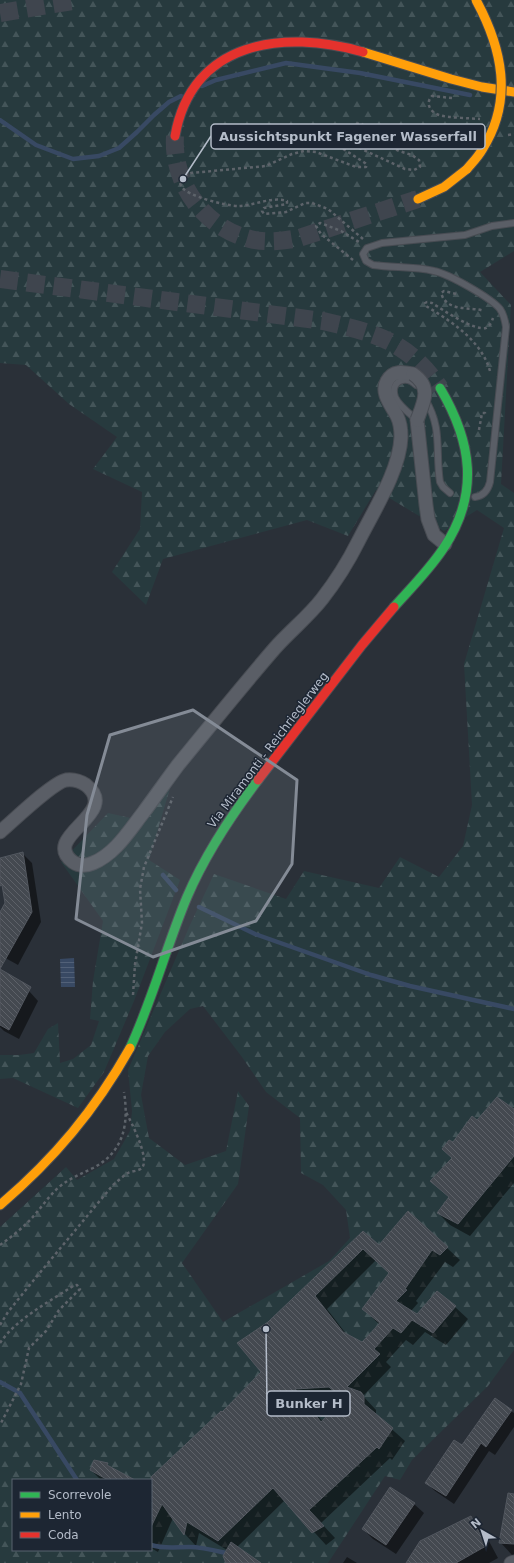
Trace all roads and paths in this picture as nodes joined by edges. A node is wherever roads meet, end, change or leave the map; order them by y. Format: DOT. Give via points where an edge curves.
graph roads {
  1 [pos="476,0"];
  2 [pos="514,92"];
  3 [pos="432,96"];
  4 [pos="486,120"];
  5 [pos="356,124"];
  6 [pos="363,125"];
  7 [pos="514,134"];
  8 [pos="175,136"];
  9 [pos="504,136"];
  10 [pos="475,139"];
  11 [pos="418,198"];
  12 [pos="514,223"];
  13 [pos="356,263"];
  14 [pos="459,295"];
  15 [pos="491,377"];
  16 [pos="440,388"];
  17 [pos="417,420"];
  18 [pos="486,420"];
  19 [pos="478,436"];
  20 [pos="450,493"];
  21 [pos="475,497"];
  22 [pos="445,544"];
  23 [pos="175,793"];
  24 [pos="0,832"];
  25 [pos="133,995"];
  26 [pos="123,1089"];
  27 [pos="126,1112"];
  28 [pos="0,1205"];
  29 [pos="0,1245"];
  30 [pos="0,1325"];
  31 [pos="0,1343"];
  32 [pos="0,1425"];
  33 [pos="514,1562"];
  34 [pos="511,1563"];
  1 -- 11 [label="main road, bridge" via="498,49 503,83 502,105 494,132 475,161 444,188"];
  2 -- 8 [label="main road" via="487,88 356,50 307,42 270,44 234,54 207,71 187,97 180,112"];
  3 -- 4 [label="path" via="428,103 431,110 438,115"];
  5 -- 6 [label="path"];
  6 -- 10 [label="path" via="380,132 433,141"];
  6 -- 13 [label="path" via="360,126 362,132 412,155 419,160 420,167 414,170 405,169 333,136 329,138 331,141 367,164 366,167 356,168 316,152 304,151 266,166 191,173 181,182 182,187 190,194 232,206 273,200 287,201 287,204 262,209 264,214 286,212 305,203 328,209 364,239 363,244 342,231 320,223 316,226 321,234"];
  7 -- 9 [label="path"];
  12 -- 21 [label="lane" via="492,226 465,235 382,243 367,248 363,254 366,261 373,265 425,269 445,275 489,300 503,314 506,327 490,482 484,493"];
  14 -- 15 [label="path" via="444,291 441,293 443,298 454,305 489,313 493,318 489,326 486,328 463,322 432,303 425,303 476,343 484,355"];
  16 -- 22 [label="main road, Via Miramonti - Reichrieglerweg" via="460,425 468,462 463,507"];
  17 -- 20 [label="lane" via="394,395 396,385 402,380 406,379 415,384 432,413 438,436 440,482"];
  17 -- 22 [label="street" via="428,519 434,534"];
  17 -- 24 [label="street, bridge" via="423,404 425,387 413,374 401,371 387,381 385,392 400,426 398,456 386,486 341,573 320,602 277,646 182,761 116,847 102,858 84,865 76,864 66,854 65,848 70,834 92,813 94,807 92,792 76,780 64,780 53,786"];
  18 -- 19 [label="path" via="484,412"];
  22 -- 28 [label="main road, Via Miramonti - Reichrieglerweg" via="432,563 373,630 286,742 223,829 182,909 142,1022 114,1074 87,1116 63,1146"];
  23 -- 25 [label="path" via="144,867 140,889 142,922"];
  26 -- 27 [label="path"];
  27 -- 29 [label="path" via="123,1136 110,1156 59,1187 29,1221"];
  27 -- 30 [label="path" via="140,1145 143,1167 128,1173 113,1185"];
  31 -- 32 [label="path" via="20,1322 73,1286 77,1284 80,1287 46,1331 29,1348 17,1394"];
  33 -- 34 [label="street"];
}
